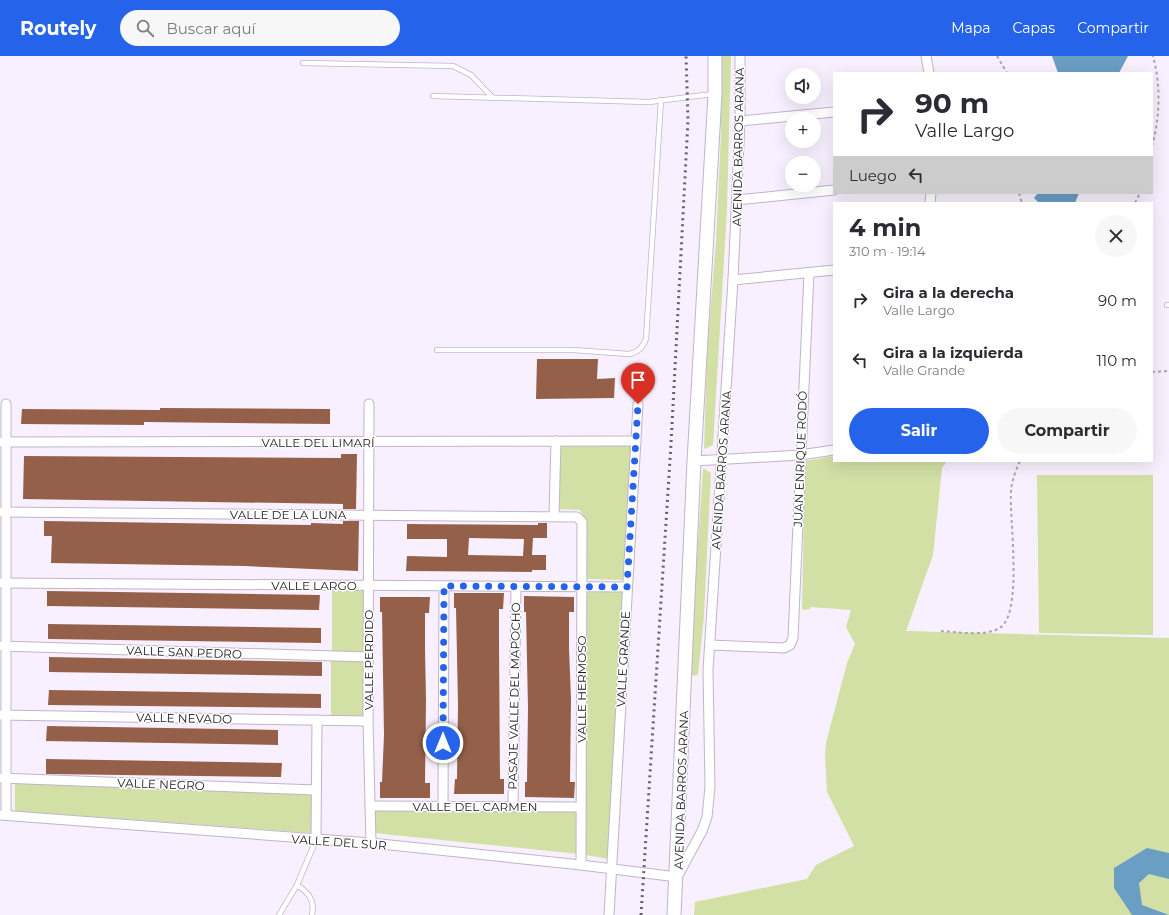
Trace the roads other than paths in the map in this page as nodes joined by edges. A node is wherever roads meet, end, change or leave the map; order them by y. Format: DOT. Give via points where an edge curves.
graph roads {
  1 [pos="714,56"];
  2 [pos="740,56"];
  3 [pos="926,56"];
  4 [pos="303,63"];
  5 [pos="929,72"];
  6 [pos="715,94"];
  7 [pos="433,96"];
  8 [pos="493,98"];
  9 [pos="661,100"];
  10 [pos="833,112"];
  11 [pos="740,121"];
  12 [pos="833,190"];
  13 [pos="737,200"];
  14 [pos="833,270"];
  15 [pos="809,273"];
  16 [pos="733,280"];
  17 [pos="437,350"];
  18 [pos="6,404"];
  19 [pos="369,404"];
  20 [pos="638,404"];
  21 [pos="556,441"];
  22 [pos="636,441"];
  23 [pos="3,442"];
  24 [pos="370,442"];
  25 [pos="833,450"];
  26 [pos="800,455"];
  27 [pos="694,461"];
  28 [pos="720,461"];
  29 [pos="3,512"];
  30 [pos="370,515"];
  31 [pos="554,516"];
  32 [pos="576,517"];
  33 [pos="3,583"];
  34 [pos="369,585"];
  35 [pos="444,586"];
  36 [pos="516,586"];
  37 [pos="581,586"];
  38 [pos="627,587"];
  39 [pos="710,645"];
  40 [pos="3,646"];
  41 [pos="368,657"];
  42 [pos="3,715"];
  43 [pos="317,720"];
  44 [pos="368,721"];
  45 [pos="3,778"];
  46 [pos="316,790"];
  47 [pos="370,806"];
  48 [pos="443,806"];
  49 [pos="513,806"];
  50 [pos="581,807"];
  51 [pos="3,815"];
  52 [pos="316,840"];
  53 [pos="371,843"];
  54 [pos="581,865"];
  55 [pos="612,870"];
  56 [pos="677,877"];
  57 [pos="297,885"];
  58 [pos="279,915"];
  59 [pos="312,915"];
  60 [pos="609,915"];
  61 [pos="674,915"];
  1 -- 6 [label="main road, AVENIDA BARROS ARANA"];
  2 -- 11 [label="street, AVENIDA BARROS ARANA"];
  3 -- 5 [label="street"];
  4 -- 8 [label="lane" via="453,66 471,75"];
  6 -- 9 [label="lane"];
  6 -- 27 [label="main road, AVENIDA BARROS ARANA"];
  7 -- 8 [label="lane"];
  8 -- 9 [label="lane" via="649,102"];
  9 -- 17 [label="lane" via="646,339 642,347 636,353 628,354 574,350"];
  10 -- 11 [label="street"];
  11 -- 13 [label="street, AVENIDA BARROS ARANA"];
  12 -- 13 [label="street"];
  13 -- 16 [label="street, AVENIDA BARROS ARANA"];
  14 -- 15 [label="street"];
  15 -- 16 [label="street"];
  15 -- 26 [label="street, JUAN ENRIQUE RODÓ"];
  16 -- 28 [label="street, AVENIDA BARROS ARANA"];
  18 -- 23 [label="street"];
  19 -- 24 [label="street, VALLE PERDIDO"];
  20 -- 22 [label="street, VALLE GRANDE"];
  21 -- 22 [label="street, VALLE DEL LIMARÍ"];
  21 -- 24 [label="street, VALLE DEL LIMARÍ"];
  21 -- 31 [label="street"];
  22 -- 38 [label="street, VALLE GRANDE"];
  23 -- 24 [label="street, VALLE DEL LIMARÍ"];
  23 -- 29 [label="street"];
  24 -- 30 [label="street, VALLE PERDIDO"];
  25 -- 26 [label="street"];
  26 -- 28 [label="street"];
  26 -- 39 [label="street, JUAN ENRIQUE RODÓ" via="793,638 790,645 784,648"];
  27 -- 28 [label="street"];
  27 -- 56 [label="main road, AVENIDA BARROS ARANA"];
  28 -- 39 [label="street, AVENIDA BARROS ARANA"];
  29 -- 30 [label="street, VALLE DE LA LUNA"];
  29 -- 33 [label="street"];
  30 -- 31 [label="street, VALLE DE LA LUNA"];
  30 -- 34 [label="street, VALLE PERDIDO"];
  31 -- 32 [label="street, VALLE DE LA LUNA"];
  32 -- 37 [label="street, VALLE HERMOSO" via="582,522"];
  33 -- 34 [label="street, VALLE LARGO"];
  33 -- 40 [label="street"];
  34 -- 35 [label="street, VALLE LARGO"];
  34 -- 41 [label="street, VALLE PERDIDO"];
  35 -- 36 [label="street, VALLE LARGO"];
  35 -- 48 [label="street"];
  36 -- 37 [label="street, VALLE LARGO"];
  36 -- 49 [label="street, PASAJE VALLE DEL MAPOCHO"];
  37 -- 38 [label="street, VALLE LARGO"];
  37 -- 50 [label="street, VALLE HERMOSO"];
  38 -- 55 [label="street, VALLE GRANDE"];
  39 -- 56 [label="street, AVENIDA BARROS ARANA" via="707,694 709,803 702,830"];
  40 -- 41 [label="street, VALLE SAN PEDRO"];
  40 -- 42 [label="street"];
  41 -- 44 [label="street, VALLE PERDIDO"];
  42 -- 43 [label="street, VALLE NEVADO"];
  42 -- 45 [label="street"];
  43 -- 44 [label="street, VALLE NEVADO"];
  43 -- 46 [label="street"];
  44 -- 47 [label="street, VALLE PERDIDO"];
  45 -- 46 [label="street, VALLE NEGRO"];
  45 -- 51 [label="street"];
  46 -- 52 [label="street"];
  47 -- 48 [label="street, VALLE DEL CARMEN"];
  47 -- 53 [label="street, VALLE PERDIDO"];
  48 -- 49 [label="street, VALLE DEL CARMEN"];
  49 -- 50 [label="street, VALLE DEL CARMEN"];
  50 -- 54 [label="street, VALLE HERMOSO"];
  51 -- 52 [label="street, VALLE DEL SUR"];
  52 -- 53 [label="street, VALLE DEL SUR"];
  52 -- 57 [label="lane"];
  53 -- 54 [label="street, VALLE DEL SUR"];
  54 -- 55 [label="street, VALLE DEL SUR"];
  55 -- 56 [label="street, VALLE DEL SUR"];
  55 -- 60 [label="street, VALLE GRANDE"];
  56 -- 61 [label="main road, AVENIDA BARROS ARANA"];
  57 -- 58 [label="lane"];
  57 -- 59 [label="lane" via="311,897 314,906"];
}
